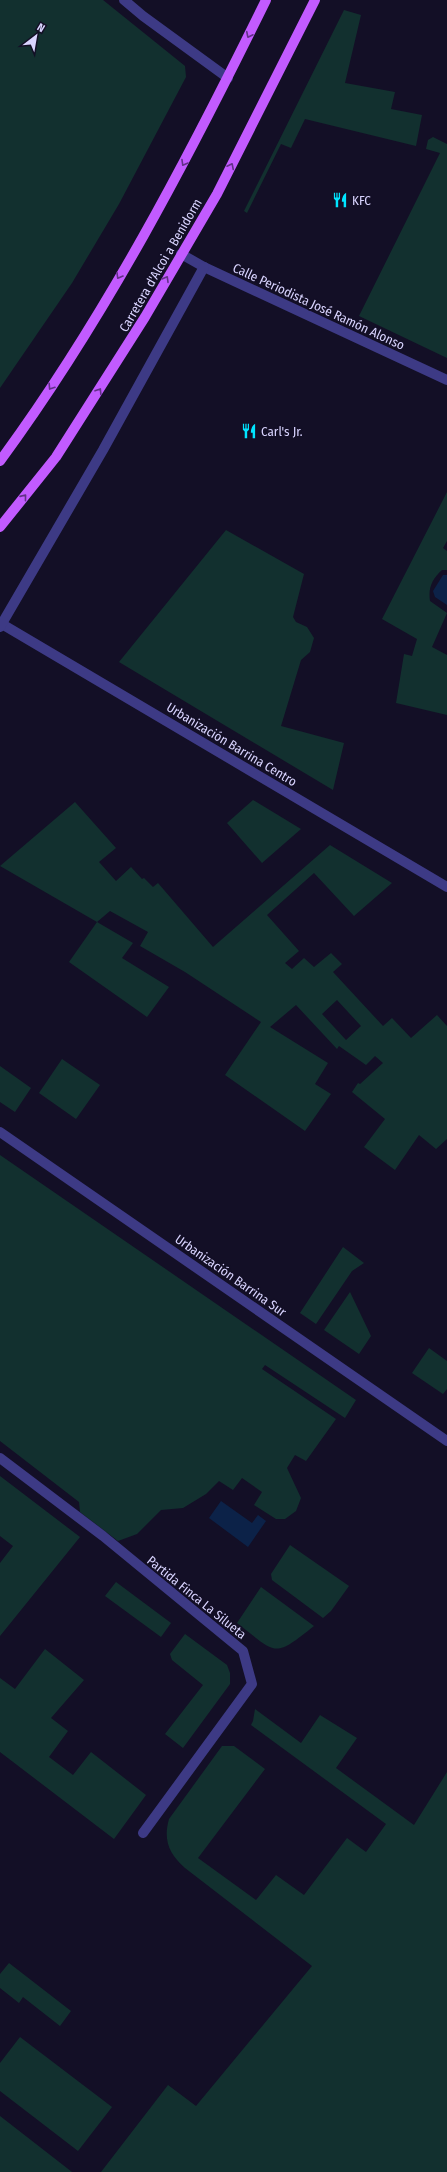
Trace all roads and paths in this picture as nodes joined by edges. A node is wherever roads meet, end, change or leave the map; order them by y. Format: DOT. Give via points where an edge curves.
graph roads {
  1 [pos="124,0"];
  2 [pos="266,0"];
  3 [pos="315,0"];
  4 [pos="228,78"];
  5 [pos="181,254"];
  6 [pos="204,267"];
  7 [pos="447,380"];
  8 [pos="0,461"];
  9 [pos="0,527"];
  10 [pos="1,626"];
  11 [pos="447,887"];
  12 [pos="0,1132"];
  13 [pos="447,1441"];
  14 [pos="0,1458"];
  15 [pos="143,1833"];
  1 -- 4 [label="street"];
  2 -- 4 [label="main road, one-way"];
  5 -- 3 [label="main road, Carretera d'Alcoi a Benidorm, one-way" via="217,194"];
  4 -- 8 [label="main road, one-way" via="186,160 73,354"];
  5 -- 6 [label="street, Calle Periodista José Ramón Alonso"];
  9 -- 5 [label="main road, Carretera d'Alcoi a Benidorm, one-way" via="60,451 137,330"];
  6 -- 7 [label="street, Calle Periodista José Ramón Alonso"];
  6 -- 10 [label="street" via="103,450"];
  10 -- 11 [label="street, Urbanización Barrina Centro"];
  12 -- 13 [label="street, Urbanización Barrina Sur"];
  14 -- 15 [label="street, Partida Finca La Silueta" via="103,1536 244,1651 252,1684"];
}
